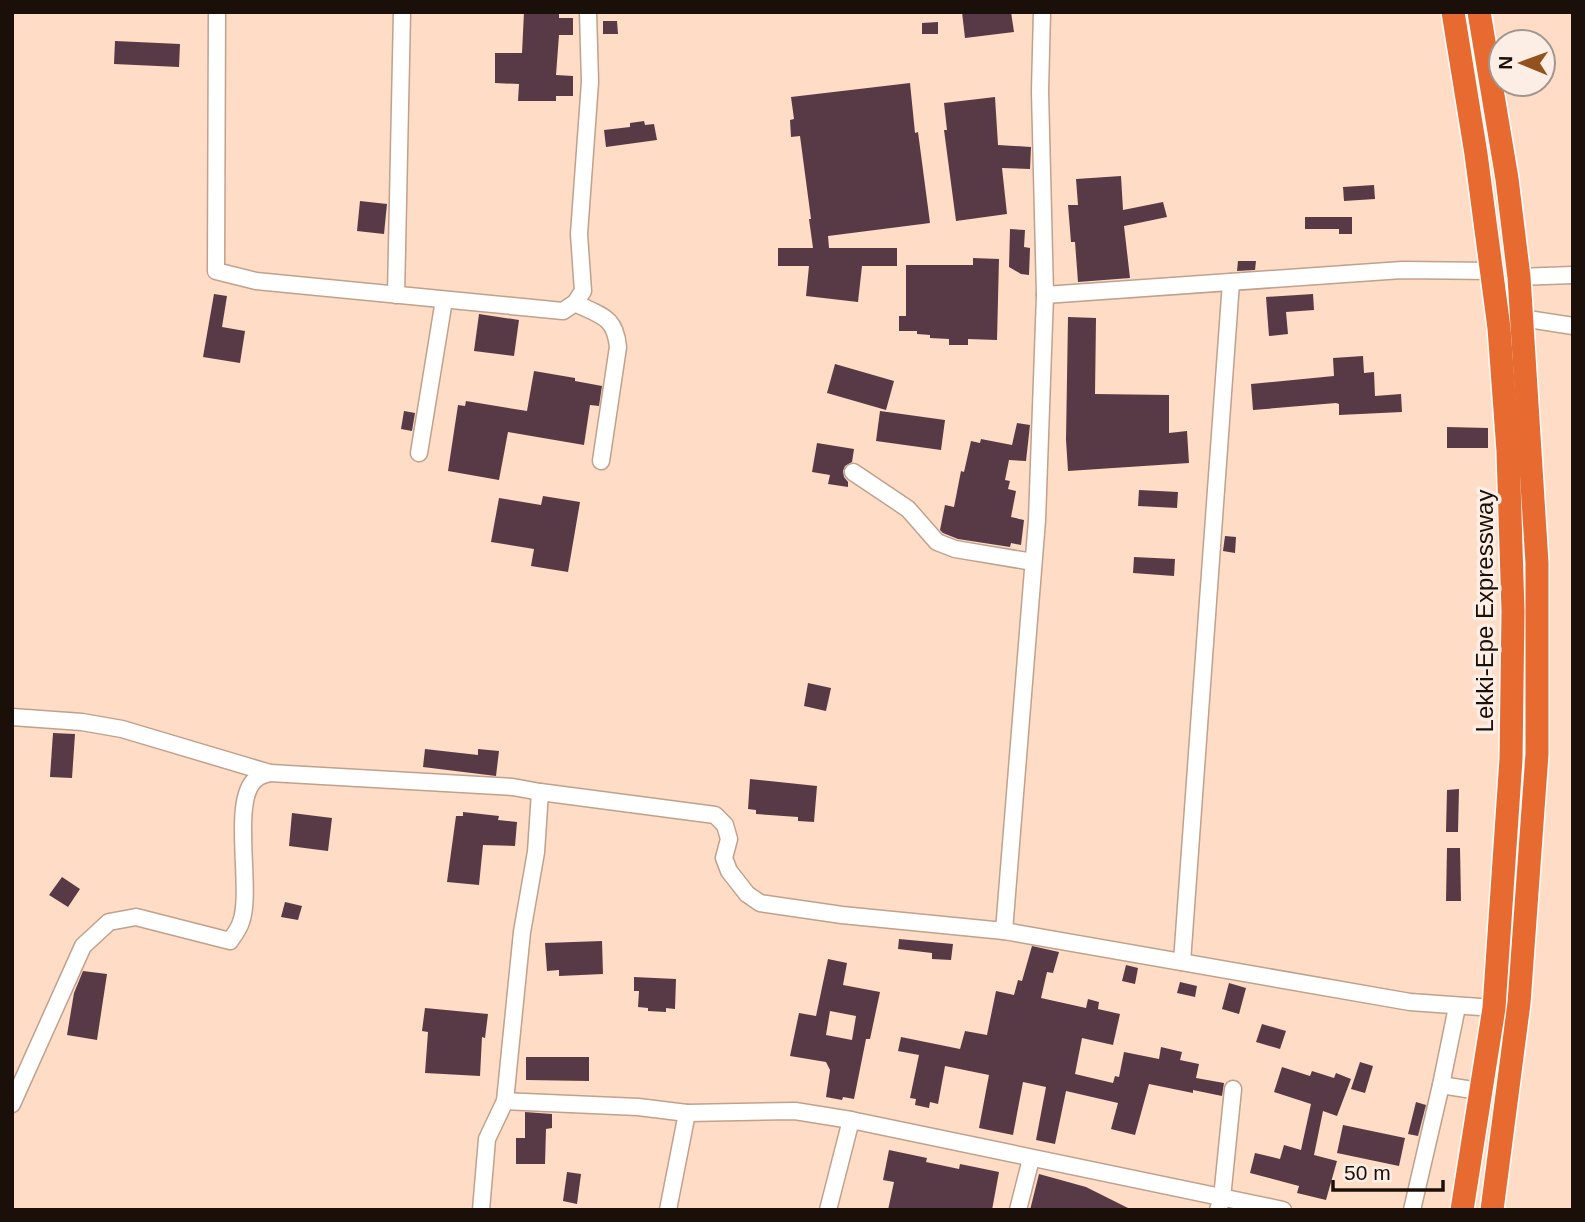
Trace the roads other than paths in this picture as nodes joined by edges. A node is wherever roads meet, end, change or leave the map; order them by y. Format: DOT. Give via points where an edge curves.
graph roads {
  1 [pos="217,12"];
  2 [pos="402,12"];
  3 [pos="588,12"];
  4 [pos="1042,12"];
  5 [pos="1453,12"];
  6 [pos="1479,12"];
  7 [pos="1492,271"];
  8 [pos="1573,275"];
  9 [pos="1520,277"];
  10 [pos="1231,282"];
  11 [pos="396,295"];
  12 [pos="1045,295"];
  13 [pos="444,300"];
  14 [pos="575,303"];
  15 [pos="1522,318"];
  16 [pos="1573,326"];
  17 [pos="419,453"];
  18 [pos="601,461"];
  19 [pos="853,472"];
  20 [pos="1033,562"];
  21 [pos="12,717"];
  22 [pos="270,773"];
  23 [pos="540,793"];
  24 [pos="1004,931"];
  25 [pos="1182,962"];
  26 [pos="1457,1007"];
  27 [pos="1494,1008"];
  28 [pos="1441,1085"];
  29 [pos="1233,1089"];
  30 [pos="1479,1091"];
  31 [pos="505,1101"];
  32 [pos="12,1104"];
  33 [pos="687,1113"];
  34 [pos="851,1120"];
  35 [pos="1031,1158"];
  36 [pos="1220,1204"];
  37 [pos="481,1210"];
  38 [pos="668,1210"];
  39 [pos="828,1210"];
  40 [pos="1018,1210"];
  41 [pos="1283,1210"];
  42 [pos="1412,1210"];
  43 [pos="1462,1210"];
  44 [pos="1492,1210"];
  1 -- 11 [label="street" via="216,271 256,281"];
  2 -- 11 [label="street"];
  3 -- 14 [label="street" via="590,82 579,234 583,291"];
  4 -- 12 [label="street"];
  5 -- 7 [label="highway, Lekki-Epe Expressway"];
  6 -- 9 [label="highway, Lekki-Epe Expressway"];
  7 -- 10 [label="street" via="1402,271"];
  7 -- 27 [label="highway, Lekki-Epe Expressway" via="1508,452 1513,611 1511,760"];
  8 -- 9 [label="street"];
  9 -- 15 [label="highway, Lekki-Epe Expressway"];
  10 -- 12 [label="street"];
  10 -- 25 [label="street"];
  11 -- 13 [label="street"];
  12 -- 20 [label="street"];
  13 -- 14 [label="street" via="563,311"];
  13 -- 17 [label="street"];
  14 -- 18 [label="street" via="611,321 616,331 618,347"];
  15 -- 16 [label="street"];
  15 -- 44 [label="highway, Lekki-Epe Expressway" via="1537,563 1537,754 1519,1003"];
  19 -- 20 [label="street" via="908,509 937,542 981,555"];
  20 -- 24 [label="street"];
  21 -- 22 [label="street" via="122,729"];
  22 -- 23 [label="street" via="513,787"];
  22 -- 32 [label="street" via="249,788 244,809 245,901 241,923 230,941 136,916 109,922 83,946"];
  23 -- 24 [label="street" via="715,815 725,825 729,839 724,858 729,871 760,903"];
  23 -- 31 [label="street"];
  24 -- 25 [label="street"];
  25 -- 26 [label="street"];
  26 -- 27 [label="street"];
  26 -- 28 [label="street"];
  27 -- 30 [label="highway, Lekki-Epe Expressway"];
  28 -- 30 [label="street"];
  28 -- 42 [label="street"];
  29 -- 36 [label="street"];
  30 -- 43 [label="highway, Lekki-Epe Expressway"];
  31 -- 33 [label="street"];
  31 -- 37 [label="street" via="487,1139"];
  33 -- 34 [label="street" via="795,1111"];
  33 -- 38 [label="street"];
  34 -- 35 [label="street"];
  34 -- 39 [label="street"];
  35 -- 36 [label="street"];
  35 -- 40 [label="street"];
  36 -- 41 [label="street"];
}
